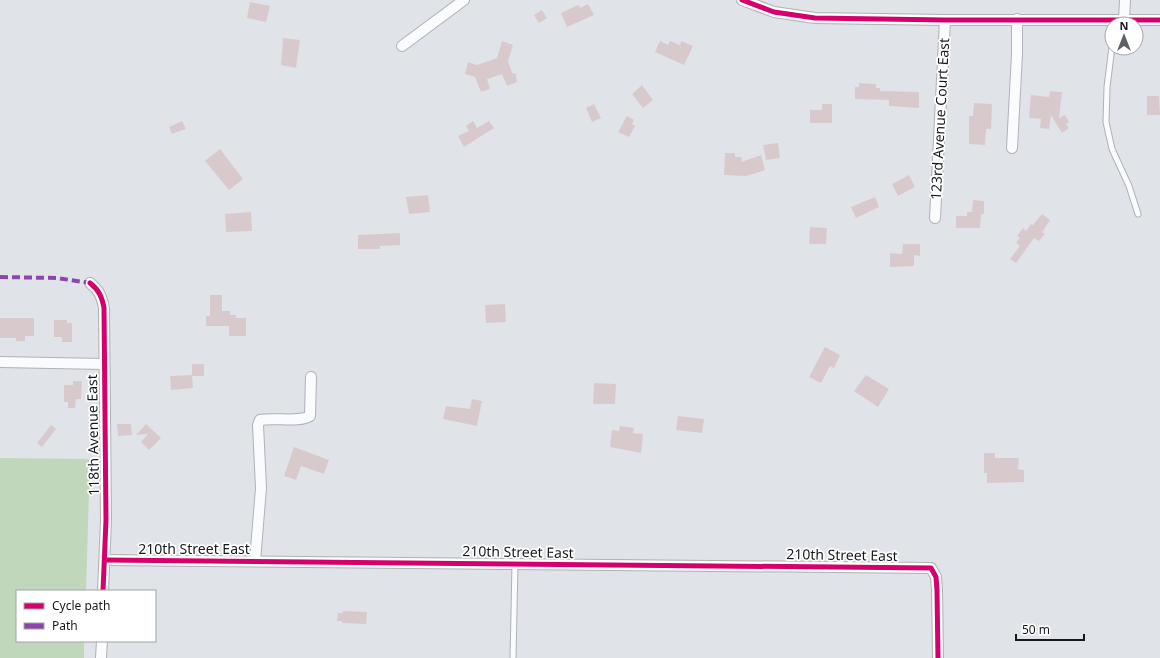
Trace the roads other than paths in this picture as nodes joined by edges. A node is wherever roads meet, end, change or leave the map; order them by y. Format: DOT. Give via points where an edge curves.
graph roads {
  1 [pos="464,0"];
  2 [pos="742,0"];
  3 [pos="1124,0"];
  4 [pos="1119,16"];
  5 [pos="1017,19"];
  6 [pos="945,20"];
  7 [pos="1144,20"];
  8 [pos="1160,20"];
  9 [pos="1104,21"];
  10 [pos="402,46"];
  11 [pos="1111,56"];
  12 [pos="1012,148"];
  13 [pos="1138,214"];
  14 [pos="935,218"];
  15 [pos="90,283"];
  16 [pos="0,362"];
  17 [pos="104,364"];
  18 [pos="311,377"];
  19 [pos="104,560"];
  20 [pos="255,561"];
  21 [pos="515,564"];
  22 [pos="103,590"];
  23 [pos="102,642"];
  24 [pos="102,658"];
  25 [pos="513,658"];
  26 [pos="938,658"];
  1 -- 10 [label="street"];
  2 -- 6 [label="street" via="787,15 815,18"];
  3 -- 4 [label="street"];
  5 -- 6 [label="street"];
  5 -- 9 [label="street"];
  5 -- 12 [label="street"];
  6 -- 14 [label="street, 123rd Avenue Court East"];
  7 -- 8 [label="street"];
  11 -- 13 [label="lane" via="1106,122 1112,148"];
  15 -- 17 [label="street, 118th Avenue East" via="102,297 104,308"];
  16 -- 17 [label="street"];
  17 -- 19 [label="street, 118th Avenue East"];
  18 -- 20 [label="street" via="310,416 300,419 260,420 258,425 261,488"];
  19 -- 20 [label="street, 210th Street East"];
  19 -- 22 [label="street, 118th Avenue East"];
  20 -- 21 [label="street, 210th Street East"];
  21 -- 25 [label="lane"];
  21 -- 26 [label="street, 210th Street East" via="931,568 936,577"];
  23 -- 24 [label="street"];
}
